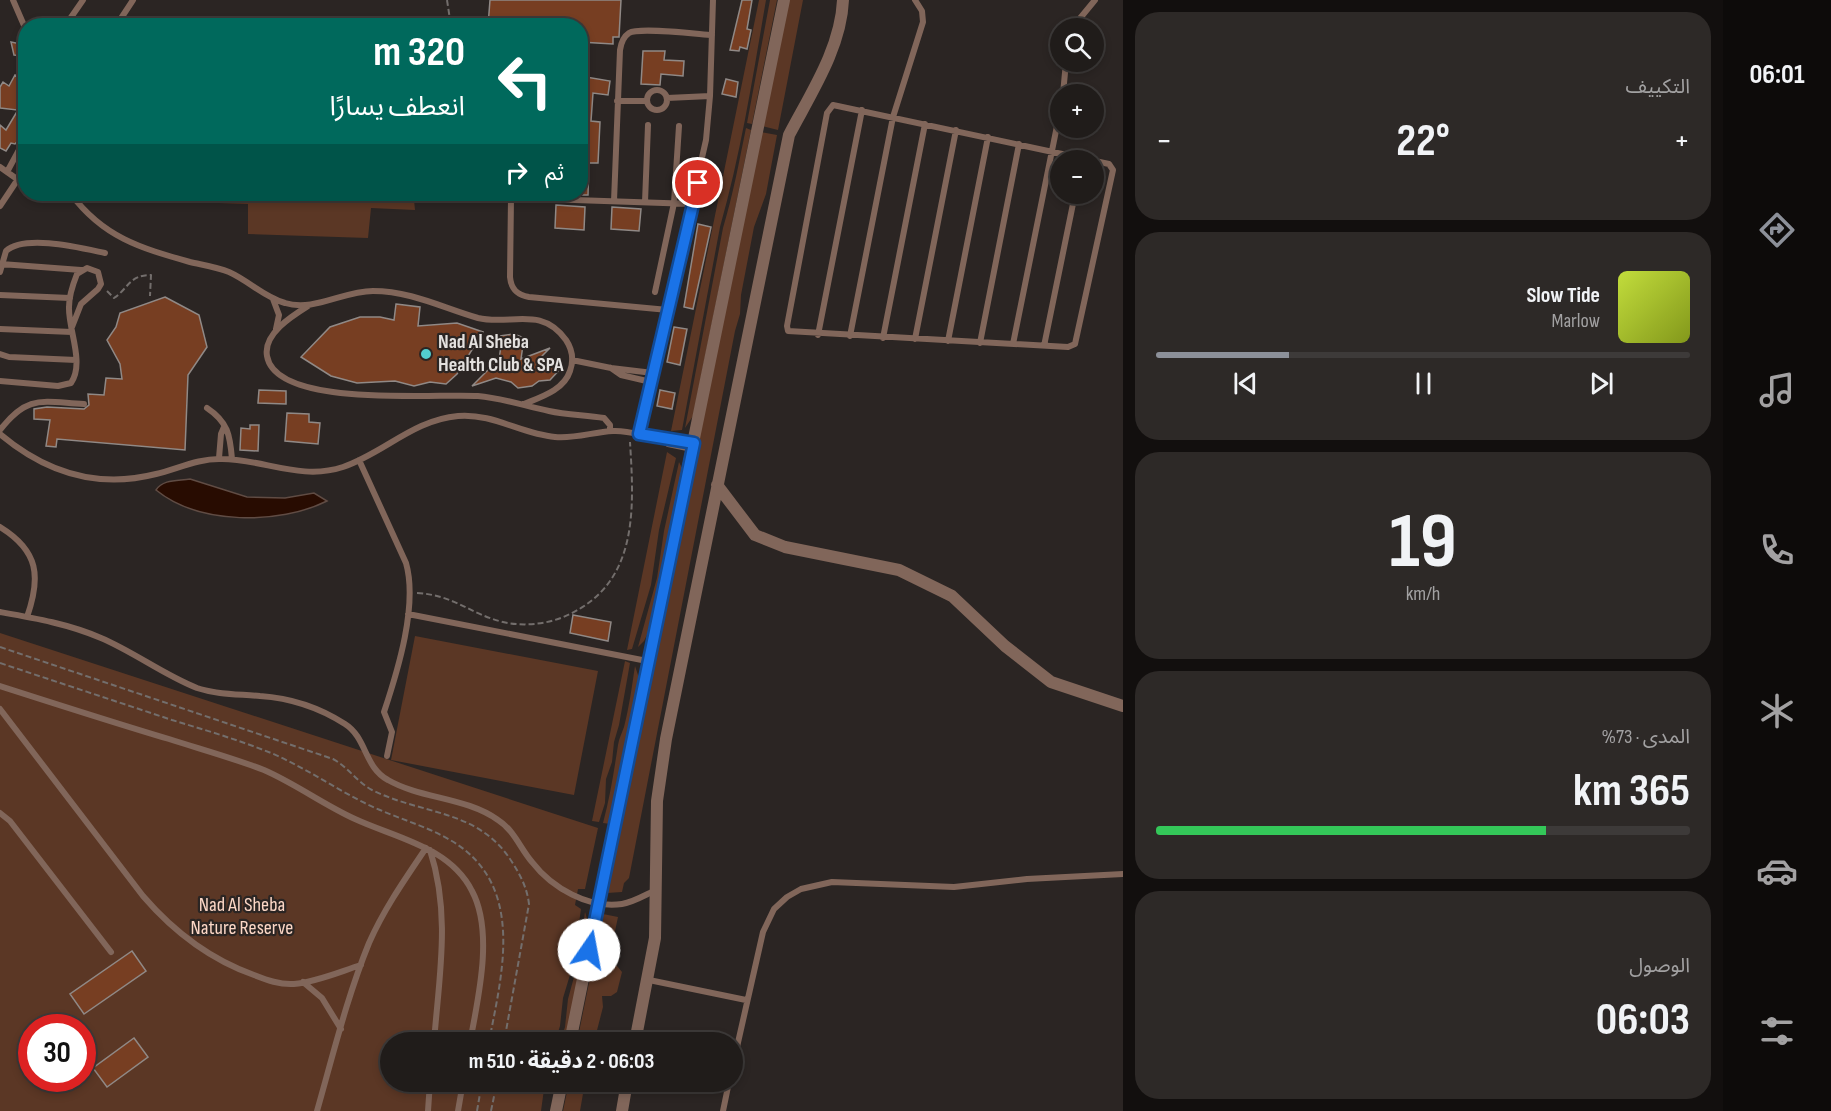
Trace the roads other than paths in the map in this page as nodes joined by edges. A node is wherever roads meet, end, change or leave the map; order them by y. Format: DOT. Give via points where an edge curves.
graph roads {
  1 [pos="13,0"];
  2 [pos="83,0"];
  3 [pos="133,0"];
  4 [pos="713,0"];
  5 [pos="783,0"];
  6 [pos="843,0"];
  7 [pos="915,0"];
  8 [pos="1095,0"];
  9 [pos="21,18"];
  10 [pos="71,18"];
  11 [pos="121,18"];
  12 [pos="1080,18"];
  13 [pos="712,35"];
  14 [pos="710,96"];
  15 [pos="667,98"];
  16 [pos="646,100"];
  17 [pos="617,101"];
  18 [pos="862,110"];
  19 [pos="893,117"];
  20 [pos="925,124"];
  21 [pos="648,125"];
  22 [pos="679,126"];
  23 [pos="956,130"];
  24 [pos="988,137"];
  25 [pos="1054,138"];
  26 [pos="1019,144"];
  27 [pos="1052,150"];
  28 [pos="18,152"];
  29 [pos="1050,160"];
  30 [pos="1104,162"];
  31 [pos="0,168"];
  32 [pos="7,172"];
  33 [pos="17,179"];
  34 [pos="0,191"];
  35 [pos="10,191"];
  36 [pos="588,200"];
  37 [pos="77,201"];
  38 [pos="512,201"];
  39 [pos="614,201"];
  40 [pos="645,202"];
  41 [pos="674,203"];
  42 [pos="693,204"];
  43 [pos="1073,204"];
  44 [pos="0,207"];
  45 [pos="105,253"];
  46 [pos="1,264"];
  47 [pos="81,270"];
  48 [pos="0,272"];
  49 [pos="655,292"];
  50 [pos="0,295"];
  51 [pos="70,298"];
  52 [pos="273,299"];
  53 [pos="310,305"];
  54 [pos="669,310"];
  55 [pos="0,329"];
  56 [pos="72,330"];
  57 [pos="275,333"];
  58 [pos="818,335"];
  59 [pos="850,336"];
  60 [pos="883,338"];
  61 [pos="915,339"];
  62 [pos="948,341"];
  63 [pos="980,342"];
  64 [pos="1013,344"];
  65 [pos="1044,346"];
  66 [pos="0,354"];
  67 [pos="76,360"];
  68 [pos="572,360"];
  69 [pos="611,368"];
  70 [pos="654,373"];
  71 [pos="0,381"];
  72 [pos="651,382"];
  73 [pos="84,404"];
  74 [pos="524,404"];
  75 [pos="207,408"];
  76 [pos="224,427"];
  77 [pos="610,431"];
  78 [pos="0,433"];
  79 [pos="639,434"];
  80 [pos="693,446"];
  81 [pos="219,458"];
  82 [pos="232,459"];
  83 [pos="359,460"];
  84 [pos="717,485"];
  85 [pos="0,527"];
  86 [pos="0,612"];
  87 [pos="408,614"];
  88 [pos="27,617"];
  89 [pos="647,661"];
  90 [pos="0,686"];
  91 [pos="1123,706"];
  92 [pos="0,709"];
  93 [pos="387,756"];
  94 [pos="0,813"];
  95 [pos="428,849"];
  96 [pos="1123,874"];
  97 [pos="656,890"];
  98 [pos="599,901"];
  99 [pos="111,952"];
  100 [pos="361,965"];
  101 [pos="649,980"];
  102 [pos="303,982"];
  103 [pos="746,1000"];
  104 [pos="341,1029"];
  105 [pos="435,1032"];
  106 [pos="472,1032"];
  107 [pos="572,1032"];
  108 [pos="637,1032"];
  109 [pos="740,1032"];
  110 [pos="429,1092"];
  111 [pos="461,1092"];
  112 [pos="560,1092"];
  113 [pos="625,1092"];
  114 [pos="727,1092"];
  115 [pos="317,1111"];
  116 [pos="428,1111"];
  117 [pos="458,1111"];
  118 [pos="556,1111"];
  119 [pos="622,1111"];
  120 [pos="723,1111"];
  1 -- 9 [label="lane"];
  2 -- 10 [label="lane"];
  3 -- 11 [label="lane"];
  4 -- 13 [label="lane"];
  5 -- 80 [label="street"];
  6 -- 84 [label="street" via="842,21 821,74 789,135"];
  7 -- 19 [label="lane" via="923,22"];
  8 -- 12 [label="lane"];
  13 -- 14 [label="lane"];
  13 -- 17 [label="lane" via="640,31 628,34 621,44"];
  14 -- 15 [label="lane"];
  14 -- 42 [label="lane"];
  15 -- 16 [label="lane" via="658,89 649,92"];
  15 -- 16 [label="lane" via="664,107 656,110"];
  16 -- 17 [label="lane"];
  17 -- 39 [label="lane"];
  18 -- 19 [label="lane"];
  18 -- 58 [label="lane"];
  18 -- 58 [label="lane" via="835,105 827,113 786,328 794,334"];
  19 -- 20 [label="lane"];
  19 -- 59 [label="lane"];
  20 -- 23 [label="lane"];
  20 -- 60 [label="lane"];
  21 -- 40 [label="lane"];
  22 -- 41 [label="lane"];
  23 -- 24 [label="lane"];
  23 -- 61 [label="lane"];
  24 -- 26 [label="lane"];
  24 -- 62 [label="lane"];
  25 -- 27 [label="lane"];
  26 -- 27 [label="lane"];
  26 -- 63 [label="lane"];
  28 -- 32 [label="lane"];
  29 -- 64 [label="lane"];
  30 -- 65 [label="lane" via="1113,170 1078,340 1071,347"];
  31 -- 32 [label="lane"];
  32 -- 33 [label="lane"];
  33 -- 35 [label="lane"];
  34 -- 35 [label="lane"];
  35 -- 44 [label="lane"];
  36 -- 39 [label="lane"];
  37 -- 52 [label="lane" via="119,238 228,272"];
  38 -- 54 [label="lane" via="510,284 517,294"];
  39 -- 40 [label="lane"];
  40 -- 41 [label="lane"];
  41 -- 42 [label="lane"];
  41 -- 49 [label="lane"];
  42 -- 54 [label="lane"];
  43 -- 65 [label="lane"];
  45 -- 46 [label="lane" via="64,245 17,244 6,251"];
  46 -- 47 [label="lane"];
  46 -- 48 [label="lane"];
  47 -- 51 [label="lane"];
  47 -- 56 [label="lane" via="98,272 101,284 81,304"];
  50 -- 51 [label="lane"];
  51 -- 56 [label="lane"];
  52 -- 53 [label="lane"];
  52 -- 57 [label="lane" via="279,315"];
  53 -- 57 [label="lane"];
  53 -- 68 [label="lane" via="357,291 384,291 411,295 480,318 532,319 560,333 571,350"];
  54 -- 70 [label="lane"];
  55 -- 56 [label="lane"];
  56 -- 67 [label="lane"];
  57 -- 74 [label="lane" via="267,346 271,366 288,379 316,390 415,398 478,396"];
  58 -- 59 [label="lane"];
  59 -- 60 [label="lane"];
  60 -- 61 [label="lane"];
  61 -- 62 [label="lane"];
  62 -- 63 [label="lane"];
  63 -- 64 [label="lane"];
  64 -- 65 [label="lane"];
  66 -- 67 [label="lane"];
  67 -- 71 [label="lane" via="75,377 65,386"];
  68 -- 69 [label="lane"];
  68 -- 74 [label="lane" via="571,370 560,386"];
  69 -- 70 [label="lane"];
  69 -- 72 [label="lane" via="621,375"];
  70 -- 72 [label="lane"];
  72 -- 79 [label="lane"];
  73 -- 78 [label="lane" via="33,402 16,411"];
  74 -- 77 [label="lane" via="557,413 604,418"];
  75 -- 76 [label="lane" via="220,418"];
  76 -- 81 [label="lane"];
  76 -- 82 [label="lane" via="230,434"];
  77 -- 79 [label="lane"];
  77 -- 83 [label="lane" via="552,437 493,418 457,416 412,429"];
  78 -- 81 [label="lane" via="17,449 45,465 107,480 155,475"];
  79 -- 80 [label="lane"];
  80 -- 89 [label="street"];
  81 -- 82 [label="lane"];
  82 -- 83 [label="lane" via="307,472"];
  83 -- 87 [label="lane" via="406,563 411,592"];
  84 -- 91 [label="street" via="755,535 785,547 899,570 952,596 1051,682"];
  84 -- 97 [label="street" via="661,771"];
  85 -- 88 [label="lane" via="19,541 33,564 36,591"];
  86 -- 88 [label="lane"];
  87 -- 89 [label="lane"];
  87 -- 93 [label="lane" via="384,712 392,732"];
  88 -- 98 [label="lane" via="101,638 197,688 228,695 280,698 319,710 358,735 368,761 381,775 498,819 551,882 570,893"];
  89 -- 98 [label="street"];
  90 -- 95 [label="lane" via="262,770 353,818"];
  92 -- 102 [label="lane" via="143,896 177,932 240,970 273,982"];
  94 -- 99 [label="lane"];
  95 -- 100 [label="lane" via="392,899"];
  95 -- 105 [label="lane" via="440,886 443,919"];
  95 -- 106 [label="lane" via="462,874 480,911 482,964"];
  96 -- 103 [label="lane" via="954,887 882,882 815,884 787,897 774,909 763,932"];
  97 -- 98 [label="lane" via="620,904"];
  97 -- 101 [label="street"];
  98 -- 107 [label="street"];
  100 -- 102 [label="lane"];
  100 -- 104 [label="lane"];
  101 -- 103 [label="lane"];
  101 -- 108 [label="street"];
  102 -- 104 [label="lane" via="322,998"];
  103 -- 109 [label="lane"];
  104 -- 115 [label="lane"];
  110 -- 116 [label="lane"];
  111 -- 117 [label="lane"];
  112 -- 118 [label="street"];
  113 -- 119 [label="street"];
  114 -- 120 [label="lane"];
}
